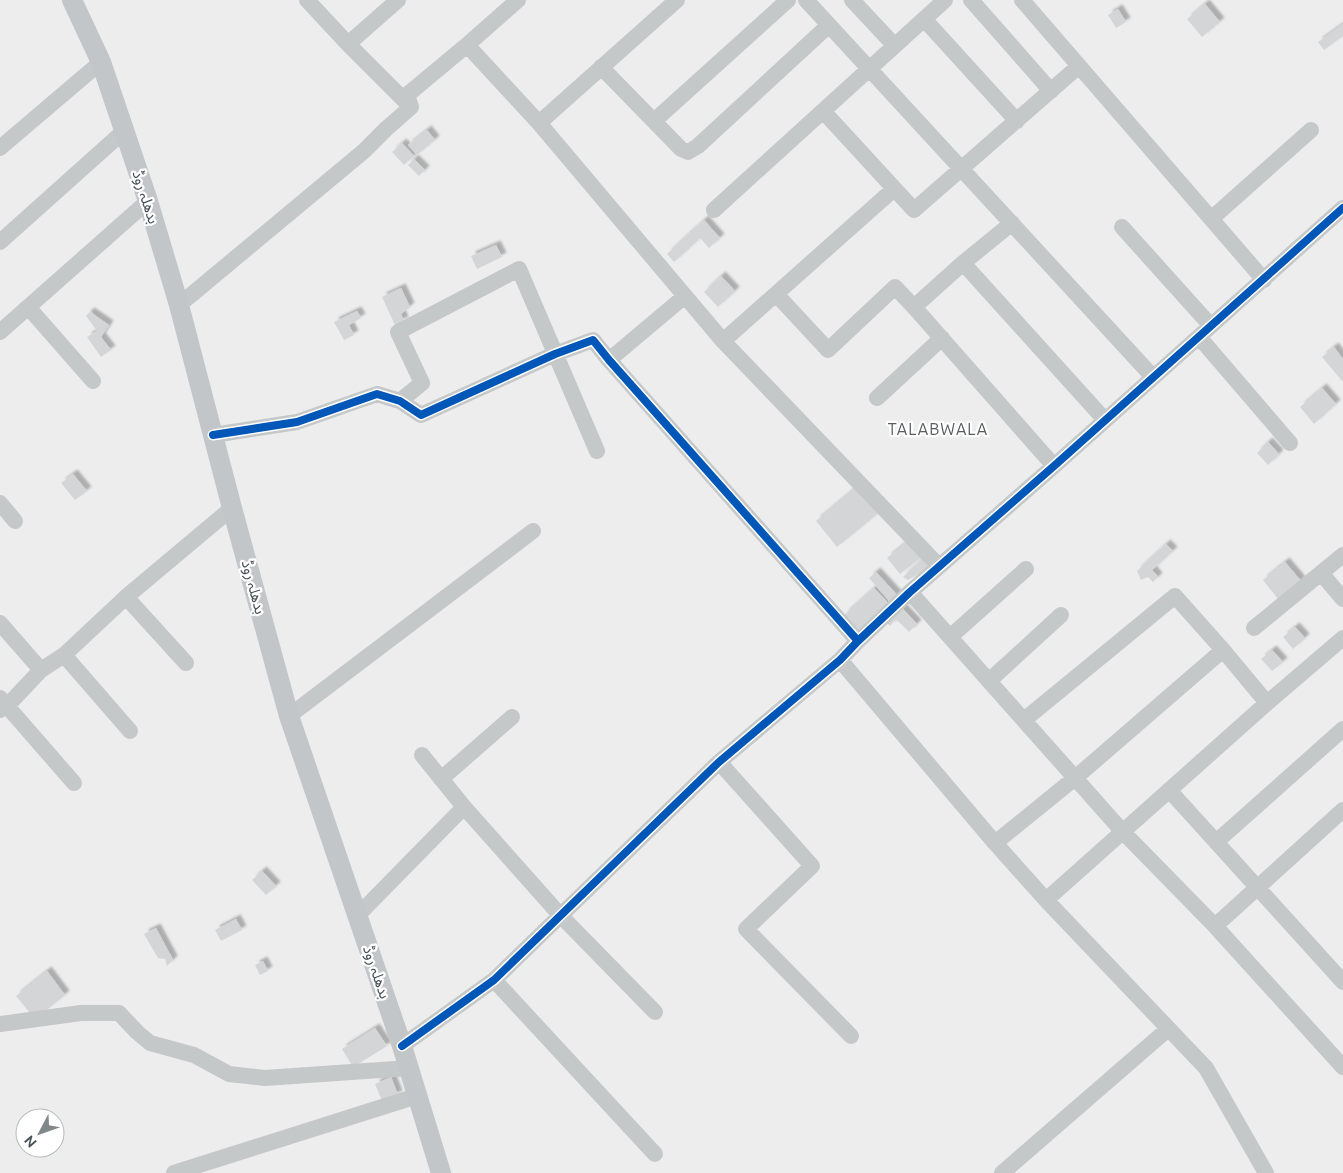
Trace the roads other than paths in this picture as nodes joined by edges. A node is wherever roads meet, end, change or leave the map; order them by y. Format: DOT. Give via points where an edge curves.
graph roads {
  1 [pos="72,0"];
  2 [pos="307,0"];
  3 [pos="398,0"];
  4 [pos="518,0"];
  5 [pos="677,0"];
  6 [pos="788,0"];
  7 [pos="806,0"];
  8 [pos="852,0"];
  9 [pos="946,0"];
  10 [pos="971,0"];
  11 [pos="1022,0"];
  12 [pos="924,19"];
  13 [pos="829,25"];
  14 [pos="348,44"];
  15 [pos="467,45"];
  16 [pos="895,46"];
  17 [pos="101,62"];
  18 [pos="1079,66"];
  19 [pos="601,67"];
  20 [pos="870,69"];
  21 [pos="1051,91"];
  22 [pos="411,107"];
  23 [pos="823,111"];
  24 [pos="1017,120"];
  25 [pos="654,121"];
  26 [pos="538,123"];
  27 [pos="1311,130"];
  28 [pos="124,131"];
  29 [pos="0,148"];
  30 [pos="962,169"];
  31 [pos="894,189"];
  32 [pos="148,201"];
  33 [pos="1343,208"];
  34 [pos="714,210"];
  35 [pos="1211,219"];
  36 [pos="1012,223"];
  37 [pos="1122,227"];
  38 [pos="0,242"];
  39 [pos="963,263"];
  40 [pos="1264,280"];
  41 [pos="776,294"];
  42 [pos="685,296"];
  43 [pos="179,305"];
  44 [pos="914,307"];
  45 [pos="28,308"];
  46 [pos="0,332"];
  47 [pos="1205,332"];
  48 [pos="942,338"];
  49 [pos="723,341"];
  50 [pos="555,354"];
  51 [pos="609,360"];
  52 [pos="1153,378"];
  53 [pos="93,381"];
  54 [pos="877,398"];
  55 [pos="400,401"];
  56 [pos="1105,420"];
  57 [pos="213,435"];
  58 [pos="1290,443"];
  59 [pos="597,451"];
  60 [pos="1054,466"];
  61 [pos="0,504"];
  62 [pos="232,508"];
  63 [pos="15,521"];
  64 [pos="533,531"];
  65 [pos="1343,555"];
  66 [pos="939,566"];
  67 [pos="1026,569"];
  68 [pos="1321,574"];
  69 [pos="910,592"];
  70 [pos="126,597"];
  71 [pos="1343,599"];
  72 [pos="1061,614"];
  73 [pos="0,624"];
  74 [pos="1254,628"];
  75 [pos="950,637"];
  76 [pos="1343,638"];
  77 [pos="858,641"];
  78 [pos="1224,650"];
  79 [pos="64,655"];
  80 [pos="840,660"];
  81 [pos="186,663"];
  82 [pos="41,670"];
  83 [pos="989,681"];
  84 [pos="1267,703"];
  85 [pos="3,704"];
  86 [pos="290,716"];
  87 [pos="512,717"];
  88 [pos="1024,720"];
  89 [pos="1343,729"];
  90 [pos="130,731"];
  91 [pos="422,755"];
  92 [pos="719,762"];
  93 [pos="1075,778"];
  94 [pos="442,779"];
  95 [pos="74,783"];
  96 [pos="1169,790"];
  97 [pos="464,807"];
  98 [pos="1343,810"];
  99 [pos="1123,832"];
  100 [pos="1216,842"];
  101 [pos="995,843"];
  102 [pos="1257,886"];
  103 [pos="1046,900"];
  104 [pos="358,915"];
  105 [pos="560,915"];
  106 [pos="1215,926"];
  107 [pos="494,980"];
  108 [pos="1343,982"];
  109 [pos="655,1012"];
  110 [pos="0,1024"];
  111 [pos="1168,1028"];
  112 [pos="851,1036"];
  113 [pos="402,1046"];
  114 [pos="1343,1067"];
  115 [pos="409,1068"];
  116 [pos="417,1096"];
  117 [pos="655,1154"];
  118 [pos="1007,1172"];
  119 [pos="174,1173"];
  120 [pos="440,1173"];
  121 [pos="1266,1173"];
  1 -- 17 [label="main road, بدھلہ روڈ"];
  2 -- 14 [label="street"];
  3 -- 14 [label="street"];
  4 -- 15 [label="street"];
  5 -- 19 [label="street"];
  6 -- 25 [label="street"];
  7 -- 13 [label="street"];
  8 -- 16 [label="street"];
  9 -- 12 [label="street"];
  10 -- 21 [label="street"];
  11 -- 18 [label="street"];
  12 -- 16 [label="street"];
  12 -- 24 [label="street"];
  13 -- 20 [label="street"];
  13 -- 25 [label="street" via="688,152 681,150"];
  14 -- 22 [label="street"];
  15 -- 22 [label="street" via="407,95"];
  15 -- 26 [label="street"];
  16 -- 20 [label="street"];
  17 -- 28 [label="main road, بدھلہ روڈ"];
  17 -- 29 [label="street"];
  18 -- 21 [label="street"];
  18 -- 35 [label="street"];
  19 -- 25 [label="street"];
  19 -- 26 [label="street"];
  20 -- 23 [label="street"];
  20 -- 30 [label="street"];
  21 -- 24 [label="street"];
  22 -- 43 [label="street" via="364,151"];
  23 -- 31 [label="street"];
  23 -- 34 [label="street"];
  24 -- 30 [label="street"];
  26 -- 42 [label="street"];
  27 -- 35 [label="street"];
  28 -- 32 [label="main road, بدھلہ روڈ"];
  28 -- 38 [label="street"];
  30 -- 31 [label="street" via="914,210"];
  30 -- 36 [label="street"];
  31 -- 41 [label="street"];
  32 -- 43 [label="main road, بدھلہ روڈ"];
  32 -- 45 [label="street"];
  33 -- 40 [label="street"];
  35 -- 40 [label="street"];
  36 -- 39 [label="street"];
  36 -- 52 [label="street"];
  37 -- 47 [label="street"];
  39 -- 44 [label="street"];
  39 -- 56 [label="street"];
  40 -- 47 [label="street"];
  41 -- 44 [label="street" via="828,350 895,288"];
  41 -- 49 [label="street"];
  42 -- 49 [label="street"];
  42 -- 51 [label="street"];
  43 -- 57 [label="main road, بدھلہ روڈ"];
  44 -- 48 [label="street"];
  45 -- 46 [label="street"];
  45 -- 53 [label="street"];
  47 -- 52 [label="street"];
  47 -- 58 [label="street"];
  48 -- 54 [label="street"];
  48 -- 60 [label="street"];
  49 -- 66 [label="street"];
  50 -- 51 [label="street" via="594,340"];
  50 -- 55 [label="street" via="421,414"];
  50 -- 55 [label="street" via="519,269 398,332 422,383"];
  50 -- 59 [label="street"];
  51 -- 77 [label="street"];
  52 -- 56 [label="street"];
  55 -- 57 [label="street" via="377,394 297,422"];
  56 -- 60 [label="street"];
  57 -- 62 [label="main road, بدھلہ روڈ"];
  60 -- 66 [label="street"];
  61 -- 63 [label="street"];
  62 -- 70 [label="street"];
  62 -- 86 [label="main road, بدھلہ روڈ"];
  64 -- 86 [label="street"];
  65 -- 68 [label="street"];
  66 -- 69 [label="street"];
  67 -- 75 [label="street"];
  68 -- 71 [label="street"];
  68 -- 74 [label="street"];
  69 -- 75 [label="street"];
  69 -- 77 [label="street"];
  70 -- 79 [label="street"];
  70 -- 81 [label="street"];
  72 -- 83 [label="street"];
  73 -- 82 [label="street"];
  75 -- 83 [label="street"];
  76 -- 84 [label="street"];
  77 -- 80 [label="street"];
  78 -- 84 [label="street"];
  78 -- 88 [label="street" via="1175,596"];
  78 -- 93 [label="street"];
  79 -- 82 [label="street"];
  79 -- 90 [label="street"];
  80 -- 92 [label="street"];
  80 -- 101 [label="street"];
  82 -- 85 [label="street"];
  83 -- 88 [label="street"];
  84 -- 96 [label="street"];
  85 -- 95 [label="street"];
  86 -- 104 [label="main road, بدھلہ روڈ"];
  87 -- 94 [label="street"];
  88 -- 93 [label="street"];
  89 -- 100 [label="street"];
  91 -- 94 [label="street"];
  92 -- 105 [label="street"];
  92 -- 112 [label="street" via="812,866 746,929"];
  93 -- 99 [label="street"];
  93 -- 101 [label="street"];
  94 -- 97 [label="street"];
  96 -- 99 [label="street"];
  96 -- 100 [label="street"];
  97 -- 104 [label="street"];
  97 -- 105 [label="street"];
  98 -- 102 [label="street"];
  99 -- 103 [label="street"];
  99 -- 106 [label="street"];
  100 -- 102 [label="street"];
  101 -- 103 [label="street"];
  102 -- 106 [label="street"];
  102 -- 108 [label="street"];
  103 -- 111 [label="street"];
  104 -- 113 [label="main road, بدھلہ روڈ"];
  105 -- 107 [label="street"];
  105 -- 109 [label="street"];
  106 -- 114 [label="street"];
  107 -- 113 [label="street"];
  107 -- 117 [label="street"];
  110 -- 115 [label="street" via="81,1013 119,1013 150,1043 194,1055 229,1074 265,1078"];
  111 -- 118 [label="street"];
  111 -- 121 [label="street" via="1206,1068"];
  113 -- 115 [label="main road, بدھلہ روڈ"];
  115 -- 116 [label="main road, بدھلہ روڈ"];
  116 -- 119 [label="street"];
  116 -- 120 [label="main road, بدھلہ روڈ"];
}
